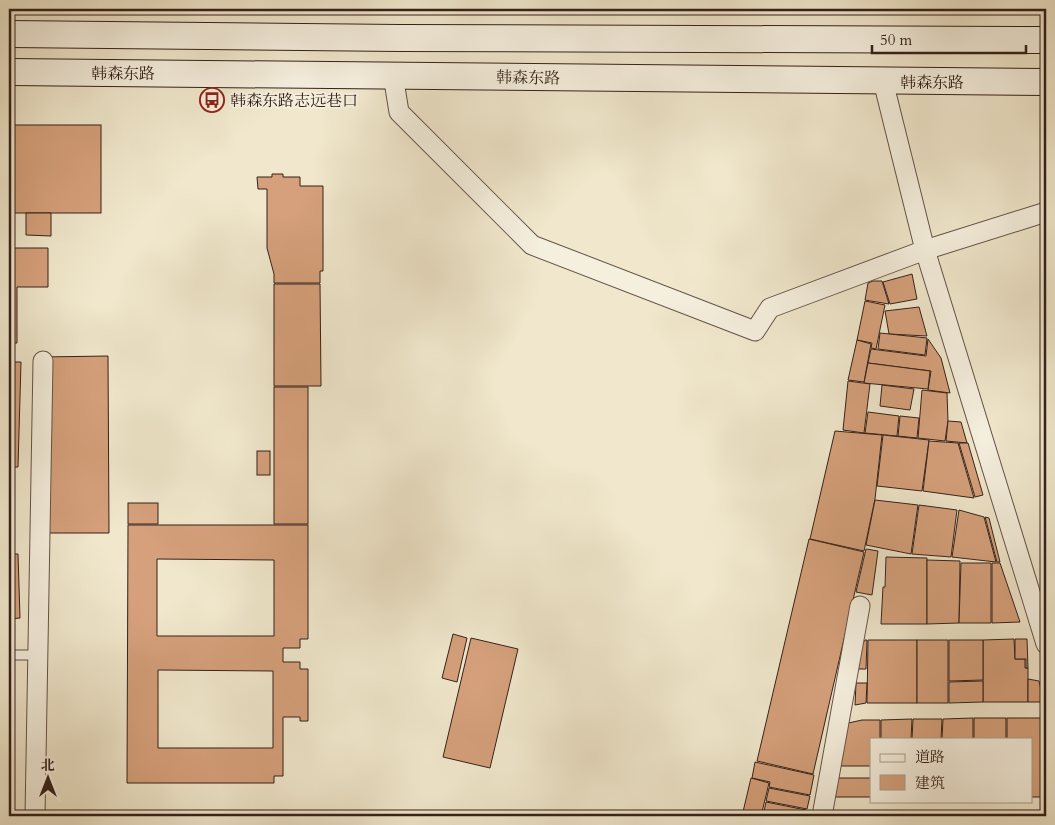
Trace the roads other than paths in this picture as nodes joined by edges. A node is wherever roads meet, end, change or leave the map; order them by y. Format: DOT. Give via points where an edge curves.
graph roads {
  1 [pos="9,34"];
  2 [pos="1046,40"];
  3 [pos="9,72"];
  4 [pos="393,75"];
  5 [pos="884,81"];
  6 [pos="1046,82"];
  7 [pos="1046,212"];
  8 [pos="925,250"];
  9 [pos="42,361"];
  10 [pos="860,606"];
  11 [pos="1046,644"];
  12 [pos="9,655"];
  13 [pos="38,655"];
  14 [pos="35,816"];
  15 [pos="822,816"];
  1 -- 2 [label="main road"];
  3 -- 4 [label="main road, 韩森东路"];
  4 -- 5 [label="main road, 韩森东路"];
  4 -- 8 [label="street" via="398,112 532,245 755,331 770,308"];
  5 -- 6 [label="main road, 韩森东路"];
  5 -- 8 [label="street"];
  7 -- 8 [label="street"];
  8 -- 11 [label="street"];
  9 -- 13 [label="street"];
  10 -- 15 [label="street"];
  12 -- 13 [label="lane"];
  13 -- 14 [label="street"];
}
